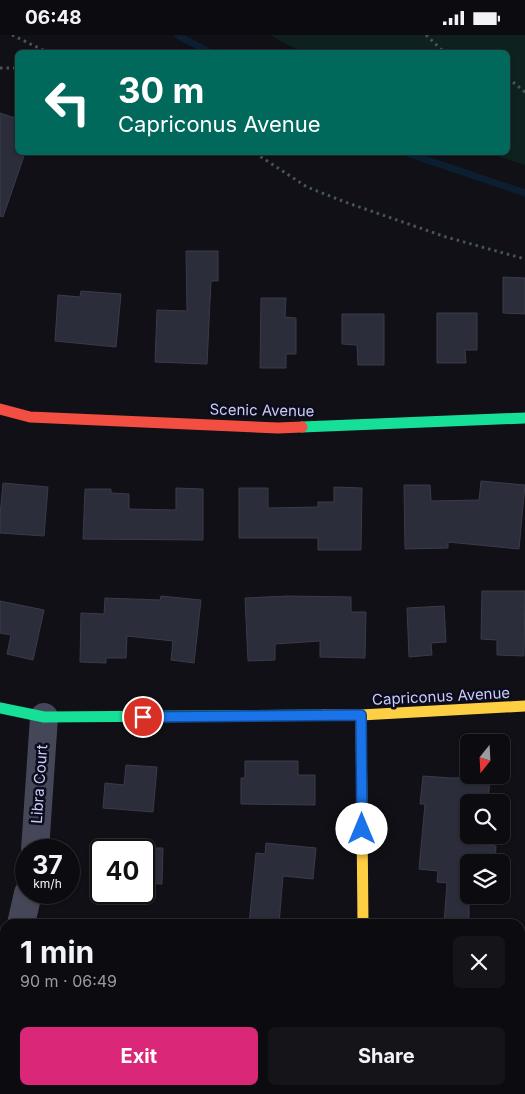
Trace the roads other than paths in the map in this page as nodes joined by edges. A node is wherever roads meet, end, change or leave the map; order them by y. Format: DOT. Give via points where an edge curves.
graph roads {
  1 [pos="0,409"];
  2 [pos="525,418"];
  3 [pos="525,706"];
  4 [pos="0,708"];
  5 [pos="361,715"];
  6 [pos="44,717"];
  7 [pos="36,839"];
  8 [pos="26,904"];
  9 [pos="22,919"];
  10 [pos="363,919"];
  1 -- 2 [label="street, Scenic Avenue" via="30,417 278,428"];
  3 -- 5 [label="street, Capriconus Avenue"];
  4 -- 6 [label="street, Capriconus Avenue"];
  5 -- 6 [label="street, Capriconus Avenue"];
  5 -- 10 [label="street"];
  6 -- 7 [label="street, Libra Court"];
  8 -- 9 [label="street"];
}
